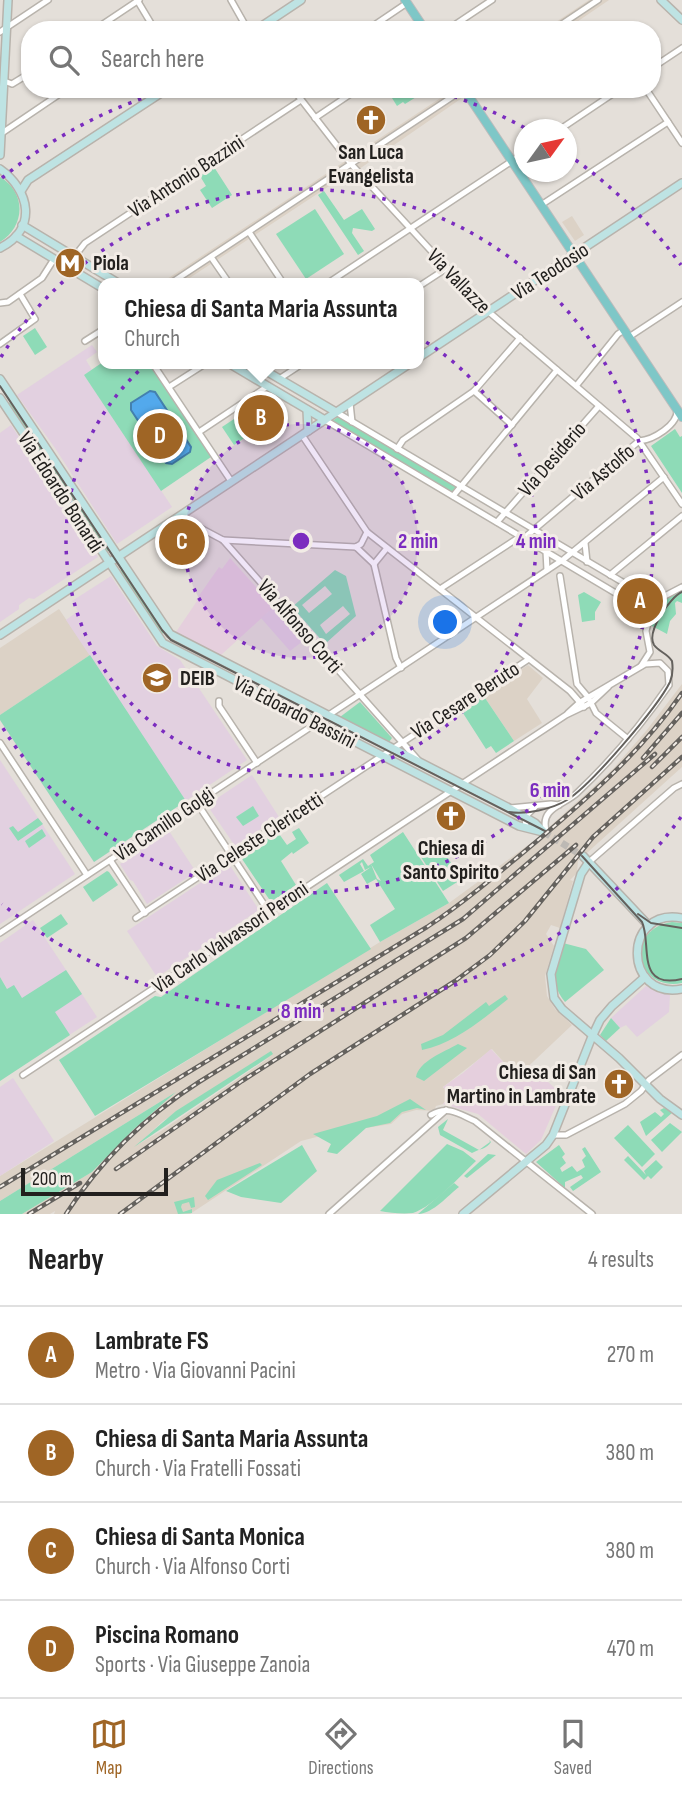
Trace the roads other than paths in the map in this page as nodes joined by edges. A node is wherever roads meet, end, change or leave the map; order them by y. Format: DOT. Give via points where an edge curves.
graph roads {
  1 [pos="8,0"];
  2 [pos="48,0"];
  3 [pos="138,0"];
  4 [pos="231,0"];
  5 [pos="301,0"];
  6 [pos="418,0"];
  7 [pos="492,0"];
  8 [pos="598,0"];
  9 [pos="661,0"];
  10 [pos="589,2"];
  11 [pos="407,3"];
  12 [pos="682,20"];
  13 [pos="107,21"];
  14 [pos="150,21"];
  15 [pos="243,21"];
  16 [pos="270,21"];
  17 [pos="380,21"];
  18 [pos="419,21"];
  19 [pos="460,21"];
  20 [pos="565,21"];
  21 [pos="3,30"];
  22 [pos="682,48"];
  23 [pos="661,62"];
  24 [pos="21,78"];
  25 [pos="4,81"];
  26 [pos="54,98"];
  27 [pos="153,98"];
  28 [pos="345,98"];
  29 [pos="450,98"];
  30 [pos="470,98"];
  31 [pos="607,98"];
  32 [pos="652,98"];
  33 [pos="302,100"];
  34 [pos="315,118"];
  35 [pos="575,119"];
  36 [pos="668,122"];
  37 [pos="2,133"];
  38 [pos="682,143"];
  39 [pos="0,155"];
  40 [pos="512,161"];
  41 [pos="351,164"];
  42 [pos="1,169"];
  43 [pos="28,180"];
  44 [pos="16,181"];
  45 [pos="682,183"];
  46 [pos="21,191"];
  47 [pos="541,205"];
  48 [pos="22,225"];
  49 [pos="410,229"];
  50 [pos="248,232"];
  51 [pos="16,236"];
  52 [pos="38,236"];
  53 [pos="32,245"];
  54 [pos="0,248"];
  55 [pos="574,255"];
  56 [pos="74,257"];
  57 [pos="211,257"];
  58 [pos="54,259"];
  59 [pos="447,268"];
  60 [pos="107,278"];
  61 [pos="179,278"];
  62 [pos="226,278"];
  63 [pos="279,278"];
  64 [pos="336,278"];
  65 [pos="424,283"];
  66 [pos="98,286"];
  67 [pos="20,294"];
  68 [pos="682,302"];
  69 [pos="0,303"];
  70 [pos="488,312"];
  71 [pos="98,332"];
  72 [pos="627,333"];
  73 [pos="520,338"];
  74 [pos="85,341"];
  75 [pos="0,344"];
  76 [pos="424,354"];
  77 [pos="156,369"];
  78 [pos="197,369"];
  79 [pos="239,369"];
  80 [pos="262,369"];
  81 [pos="294,369"];
  82 [pos="401,369"];
  83 [pos="557,370"];
  84 [pos="0,379"];
  85 [pos="279,379"];
  86 [pos="268,386"];
  87 [pos="576,386"];
  88 [pos="169,387"];
  89 [pos="474,391"];
  90 [pos="0,398"];
  91 [pos="350,403"];
  92 [pos="599,406"];
  93 [pos="307,410"];
  94 [pos="336,412"];
  95 [pos="679,417"];
  96 [pos="325,420"];
  97 [pos="352,422"];
  98 [pos="512,425"];
  99 [pos="670,425"];
  100 [pos="199,432"];
  101 [pos="305,433"];
  102 [pos="649,439"];
  103 [pos="639,441"];
  104 [pos="397,449"];
  105 [pos="646,451"];
  106 [pos="664,477"];
  107 [pos="231,481"];
  108 [pos="461,486"];
  109 [pos="453,496"];
  110 [pos="681,503"];
  111 [pos="506,513"];
  112 [pos="183,514"];
  113 [pos="682,516"];
  114 [pos="497,522"];
  115 [pos="534,530"];
  116 [pos="367,532"];
  117 [pos="523,537"];
  118 [pos="223,540"];
  119 [pos="247,541"];
  120 [pos="585,543"];
  121 [pos="356,547"];
  122 [pos="387,548"];
  123 [pos="546,551"];
  124 [pos="572,553"];
  125 [pos="118,556"];
  126 [pos="239,557"];
  127 [pos="561,560"];
  128 [pos="108,563"];
  129 [pos="374,564"];
  130 [pos="590,564"];
  131 [pos="572,567"];
  132 [pos="549,569"];
  133 [pos="587,575"];
  134 [pos="610,575"];
  135 [pos="560,576"];
  136 [pos="682,587"];
  137 [pos="440,589"];
  138 [pos="643,595"];
  139 [pos="637,605"];
  140 [pos="464,608"];
  141 [pos="476,618"];
  142 [pos="463,626"];
  143 [pos="170,634"];
  144 [pos="0,635"];
  145 [pos="163,643"];
  146 [pos="215,658"];
  147 [pos="529,659"];
  148 [pos="643,665"];
  149 [pos="208,668"];
  150 [pos="401,668"];
  151 [pos="576,679"];
  152 [pos="565,688"];
  153 [pos="360,694"];
  154 [pos="590,700"];
  155 [pos="219,701"];
  156 [pos="581,705"];
  157 [pos="328,715"];
  158 [pos="317,723"];
  159 [pos="628,739"];
  160 [pos="402,742"];
  161 [pos="0,743"];
  162 [pos="393,748"];
  163 [pos="381,756"];
  164 [pos="419,762"];
  165 [pos="257,763"];
  166 [pos="475,775"];
  167 [pos="462,784"];
  168 [pos="682,784"];
  169 [pos="438,785"];
  170 [pos="451,791"];
  171 [pos="477,791"];
  172 [pos="438,800"];
  173 [pos="197,803"];
  174 [pos="538,805"];
  175 [pos="559,805"];
  176 [pos="509,808"];
  177 [pos="525,817"];
  178 [pos="526,828"];
  179 [pos="546,830"];
  180 [pos="231,855"];
  181 [pos="586,859"];
  182 [pos="110,860"];
  183 [pos="88,875"];
  184 [pos="269,912"];
  185 [pos="145,913"];
  186 [pos="136,918"];
  187 [pos="682,918"];
  188 [pos="649,926"];
  189 [pos="0,933"];
  190 [pos="645,977"];
  191 [pos="682,989"];
  192 [pos="592,1035"];
  193 [pos="682,1055"];
  194 [pos="23,1075"];
  195 [pos="645,1084"];
  196 [pos="446,1110"];
  197 [pos="431,1115"];
  198 [pos="682,1115"];
  199 [pos="553,1135"];
  200 [pos="527,1161"];
  201 [pos="329,1214"];
  202 [pos="463,1214"];
  203 [pos="592,1214"];
  1 -- 21 [label="street"];
  2 -- 21 [label="street"];
  3 -- 13 [label="street"];
  3 -- 14 [label="street"];
  4 -- 15 [label="street"];
  5 -- 16 [label="street"];
  6 -- 11 [label="street"];
  7 -- 19 [label="street"];
  8 -- 10 [label="street"];
  9 -- 12 [label="street"];
  10 -- 20 [label="street"];
  11 -- 17 [label="street"];
  11 -- 18 [label="main road"];
  21 -- 25 [label="street"];
  22 -- 23 [label="street"];
  24 -- 25 [label="street" via="12,84"];
  25 -- 37 [label="street"];
  26 -- 37 [label="street"];
  27 -- 43 [label="street"];
  28 -- 34 [label="street"];
  29 -- 41 [label="street"];
  30 -- 40 [label="main road"];
  31 -- 35 [label="street"];
  32 -- 36 [label="street"];
  33 -- 34 [label="street, Via Vallazze"];
  33 -- 56 [label="street, Via Antonio Bazzini" via="85,243"];
  34 -- 41 [label="street, Via Vallazze"];
  36 -- 38 [label="street"];
  36 -- 47 [label="street"];
  37 -- 39 [label="street"];
  39 -- 42 [label="street"];
  40 -- 47 [label="main road"];
  40 -- 49 [label="street"];
  41 -- 49 [label="street, Via Vallazze"];
  41 -- 50 [label="street"];
  42 -- 44 [label="street"];
  43 -- 44 [label="street"];
  43 -- 46 [label="street"];
  44 -- 46 [label="street"];
  45 -- 55 [label="street, Via Teodosio"];
  46 -- 48 [label="street" via="26,208"];
  47 -- 55 [label="main road"];
  48 -- 51 [label="street"];
  48 -- 52 [label="street"];
  49 -- 59 [label="street, Via Vallazze"];
  49 -- 64 [label="street"];
  50 -- 57 [label="street"];
  50 -- 63 [label="street"];
  51 -- 53 [label="street"];
  51 -- 54 [label="street"];
  52 -- 53 [label="street" via="31,239"];
  52 -- 56 [label="street"];
  53 -- 58 [label="street"];
  55 -- 70 [label="street, Via Teodosio"];
  55 -- 72 [label="main road"];
  56 -- 60 [label="street"];
  57 -- 61 [label="street"];
  57 -- 62 [label="street"];
  58 -- 66 [label="street"];
  58 -- 67 [label="street" via="43,277"];
  59 -- 65 [label="street"];
  59 -- 70 [label="street, Via Vallazze"];
  67 -- 69 [label="street"];
  67 -- 75 [label="street" via="35,319"];
  68 -- 72 [label="street"];
  70 -- 73 [label="street, Via Vallazze"];
  70 -- 76 [label="street, Via Teodosio"];
  71 -- 74 [label="street"];
  72 -- 87 [label="street" via="618,334"];
  72 -- 95 [label="main road"];
  73 -- 83 [label="street, Via Vallazze"];
  73 -- 89 [label="street"];
  77 -- 88 [label="street"];
  78 -- 88 [label="street"];
  79 -- 86 [label="street"];
  80 -- 85 [label="street"];
  81 -- 85 [label="street"];
  82 -- 91 [label="street"];
  83 -- 87 [label="street, Via Vallazze"];
  83 -- 98 [label="street"];
  84 -- 125 [label="street, Via Edoardo Bonardi"];
  85 -- 94 [label="street"];
  86 -- 93 [label="street"];
  86 -- 100 [label="street"];
  87 -- 92 [label="street, Via Vallazze"];
  88 -- 100 [label="street"];
  89 -- 98 [label="street"];
  89 -- 104 [label="street" via="403,440"];
  90 -- 128 [label="street, Via Edoardo Bonardi"];
  91 -- 94 [label="street"];
  91 -- 97 [label="street"];
  92 -- 103 [label="street, Via Vallazze"];
  92 -- 111 [label="street, Via Desiderio"];
  93 -- 96 [label="street"];
  93 -- 101 [label="street"];
  94 -- 96 [label="street"];
  94 -- 97 [label="street"];
  95 -- 99 [label="street"];
  95 -- 99 [label="street"];
  96 -- 101 [label="street"];
  96 -- 109 [label="street"];
  97 -- 104 [label="street"];
  98 -- 108 [label="street"];
  99 -- 102 [label="street"];
  100 -- 107 [label="street"];
  101 -- 107 [label="street"];
  101 -- 116 [label="street"];
  102 -- 103 [label="street"];
  102 -- 105 [label="street"];
  103 -- 105 [label="street, Via Vallazze"];
  103 -- 115 [label="street, Via Astolfo"];
  104 -- 108 [label="street"];
  105 -- 106 [label="street, Via Vallazze"];
  106 -- 110 [label="street, Via Vallazze"];
  106 -- 120 [label="street"];
  107 -- 112 [label="street"];
  108 -- 109 [label="street"];
  108 -- 111 [label="street"];
  109 -- 114 [label="street"];
  111 -- 114 [label="street, Via Desiderio"];
  111 -- 115 [label="street"];
  112 -- 118 [label="street, Via Alfonso Corti"];
  112 -- 125 [label="street"];
  113 -- 134 [label="street"];
  114 -- 117 [label="street"];
  115 -- 117 [label="street, Via Astolfo"];
  115 -- 124 [label="street"];
  116 -- 121 [label="street"];
  116 -- 122 [label="street"];
  117 -- 123 [label="street"];
  117 -- 137 [label="street, Via Astolfo"];
  118 -- 119 [label="street"];
  118 -- 126 [label="street, Via Alfonso Corti"];
  119 -- 121 [label="street"];
  119 -- 126 [label="street"];
  120 -- 124 [label="street"];
  120 -- 130 [label="street"];
  121 -- 129 [label="street"];
  122 -- 129 [label="street"];
  122 -- 137 [label="street"];
  123 -- 127 [label="street"];
  123 -- 132 [label="street"];
  124 -- 127 [label="street"];
  124 -- 130 [label="street"];
  125 -- 128 [label="street"];
  125 -- 143 [label="street, Via Edoardo Bassini"];
  126 -- 153 [label="street, Via Alfonso Corti"];
  127 -- 131 [label="street"];
  127 -- 132 [label="street"];
  128 -- 144 [label="street"];
  128 -- 145 [label="street, Via Edoardo Bassini"];
  129 -- 150 [label="street"];
  130 -- 133 [label="street"];
  130 -- 134 [label="street"];
  131 -- 133 [label="street"];
  131 -- 135 [label="street"];
  132 -- 135 [label="street"];
  132 -- 141 [label="street"];
  133 -- 139 [label="street"];
  134 -- 138 [label="street"];
  135 -- 151 [label="street"];
  136 -- 138 [label="street" via="663,598"];
  137 -- 140 [label="street"];
  138 -- 139 [label="street" via="643,602"];
  139 -- 148 [label="street" via="649,619 649,656"];
  140 -- 141 [label="street"];
  140 -- 142 [label="street"];
  141 -- 142 [label="street"];
  141 -- 147 [label="street"];
  142 -- 150 [label="street"];
  143 -- 145 [label="street"];
  143 -- 146 [label="street, Via Edoardo Bassini"];
  145 -- 149 [label="street, Via Edoardo Bassini"];
  146 -- 149 [label="street, Via Edoardo Bassini"];
  146 -- 157 [label="street, Via Edoardo Bassini"];
  147 -- 152 [label="street"];
  147 -- 160 [label="street, Via Cesare Beruto"];
  148 -- 154 [label="street, Via Carlo Valvassori Peroni"];
  148 -- 159 [label="street" via="656,662 664,666 669,685"];
  149 -- 158 [label="street, Via Edoardo Bassini"];
  150 -- 153 [label="street"];
  151 -- 152 [label="street" via="572,687"];
  151 -- 154 [label="street"];
  152 -- 156 [label="street"];
  153 -- 157 [label="street, Via Edoardo Bassini"];
  153 -- 160 [label="street, Via Edoardo Bassini"];
  154 -- 156 [label="street, Via Carlo Valvassori Peroni"];
  154 -- 159 [label="street" via="596,713"];
  155 -- 165 [label="street"];
  156 -- 166 [label="street, Via Carlo Valvassori Peroni"];
  157 -- 158 [label="street, Via Camillo Golgi"];
  157 -- 162 [label="street, Via Edoardo Bassini"];
  158 -- 163 [label="street, Via Edoardo Bassini"];
  158 -- 165 [label="street, Via Camillo Golgi"];
  159 -- 175 [label="street" via="589,782"];
  160 -- 162 [label="street, Via Edoardo Bassini"];
  160 -- 164 [label="street, Via Edoardo Bassini"];
  161 -- 183 [label="street"];
  162 -- 163 [label="street, Via Edoardo Bassini"];
  162 -- 164 [label="street, Via Edoardo Bassini"];
  163 -- 169 [label="street, Via Edoardo Bassini"];
  163 -- 180 [label="street, Via Celeste Clericetti"];
  164 -- 167 [label="street, Via Edoardo Bassini"];
  165 -- 173 [label="street, Via Camillo Golgi"];
  166 -- 167 [label="street, Via Carlo Valvassori Peroni"];
  166 -- 171 [label="street"];
  167 -- 170 [label="street, Via Carlo Valvassori Peroni"];
  167 -- 171 [label="street, Via Edoardo Bassini"];
  168 -- 181 [label="street"];
  169 -- 170 [label="street, Via Edoardo Bassini"];
  169 -- 172 [label="street"];
  170 -- 172 [label="street, Via Carlo Valvassori Peroni"];
  170 -- 178 [label="street, Via Edoardo Bassini"];
  171 -- 176 [label="street, Via Edoardo Bassini"];
  172 -- 184 [label="street, Via Carlo Valvassori Peroni"];
  173 -- 180 [label="street"];
  173 -- 182 [label="street, Via Camillo Golgi"];
  174 -- 175 [label="street"];
  174 -- 176 [label="street"];
  174 -- 177 [label="street"];
  175 -- 179 [label="street" via="546,815"];
  176 -- 177 [label="street, Via Edoardo Bassini"];
  177 -- 178 [label="street"];
  177 -- 178 [label="street, Via Edoardo Bassini" via="544,832"];
  180 -- 184 [label="street"];
  180 -- 185 [label="street, Via Celeste Clericetti"];
  181 -- 188 [label="street"];
  181 -- 192 [label="street" via="550,982 557,1004"];
  182 -- 183 [label="street, Via Camillo Golgi"];
  182 -- 185 [label="street"];
  183 -- 189 [label="street, Via Camillo Golgi"];
  184 -- 194 [label="street, Via Carlo Valvassori Peroni"];
  185 -- 186 [label="street, Via Celeste Clericetti"];
  187 -- 188 [label="street" via="666,918"];
  188 -- 190 [label="street" via="636,950"];
  190 -- 191 [label="street" via="661,988"];
  190 -- 192 [label="street" via="609,1009"];
  192 -- 195 [label="street"];
  192 -- 199 [label="street"];
  193 -- 195 [label="street"];
  195 -- 198 [label="street"];
  195 -- 199 [label="street" via="638,1095 617,1108 566,1135"];
  196 -- 197 [label="street"];
  196 -- 200 [label="street" via="475,1121"];
  196 -- 201 [label="street"];
  199 -- 200 [label="street"];
  200 -- 202 [label="street"];
  200 -- 203 [label="street"];
}
